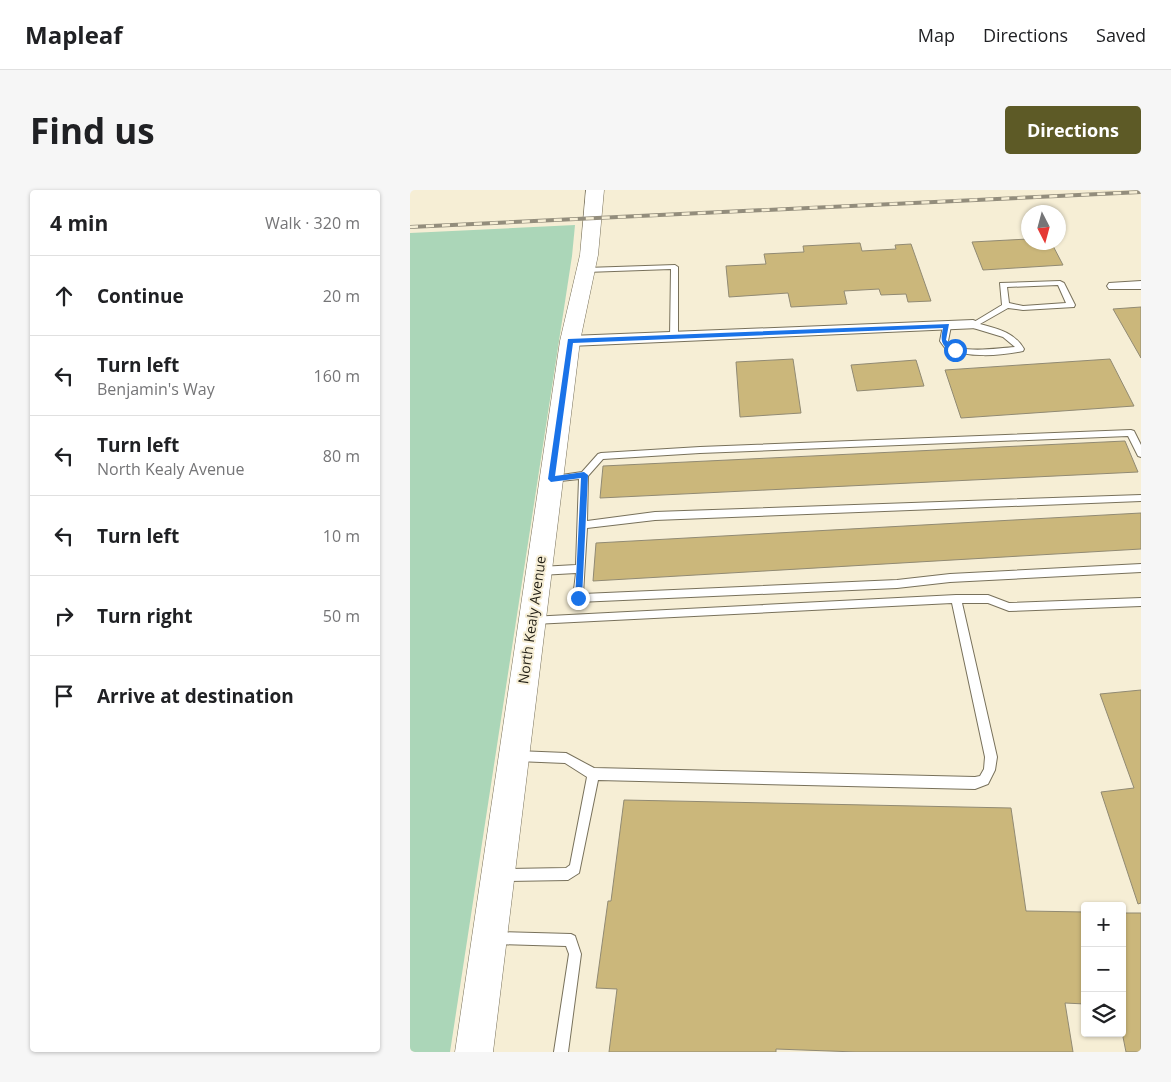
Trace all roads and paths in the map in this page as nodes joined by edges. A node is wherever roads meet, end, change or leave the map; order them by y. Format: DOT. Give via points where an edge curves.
graph roads {
  1 [pos="594,190"];
  2 [pos="586,270"];
  3 [pos="1141,285"];
  4 [pos="1114,286"];
  5 [pos="1006,305"];
  6 [pos="973,325"];
  7 [pos="947,326"];
  8 [pos="674,337"];
  9 [pos="570,341"];
  10 [pos="1141,454"];
  11 [pos="584,475"];
  12 [pos="551,479"];
  13 [pos="1141,498"];
  14 [pos="582,525"];
  15 [pos="1141,568"];
  16 [pos="581,569"];
  17 [pos="539,571"];
  18 [pos="956,599"];
  19 [pos="1141,602"];
  20 [pos="532,620"];
  21 [pos="514,756"];
  22 [pos="594,774"];
  23 [pos="498,875"];
  24 [pos="489,938"];
  25 [pos="474,1052"];
  26 [pos="561,1052"];
  1 -- 2 [label="street, North Kealy Avenue"];
  2 -- 8 [label="lane" via="675,267"];
  2 -- 9 [label="street, North Kealy Avenue"];
  3 -- 4 [label="street"];
  5 -- 5 [label="lane" via="1003,286 1060,283 1071,305 1023,308"];
  5 -- 6 [label="lane"];
  6 -- 7 [label="street"];
  6 -- 7 [label="lane" via="1007,334 1020,349 955,350 943,340"];
  7 -- 8 [label="street"];
  8 -- 9 [label="street"];
  9 -- 12 [label="street, North Kealy Avenue"];
  10 -- 11 [label="lane" via="1131,433 601,456"];
  11 -- 12 [label="lane"];
  11 -- 14 [label="lane"];
  12 -- 17 [label="street, North Kealy Avenue"];
  13 -- 14 [label="lane" via="655,516"];
  14 -- 16 [label="lane"];
  15 -- 16 [label="lane" via="950,578 897,584 578,598"];
  16 -- 17 [label="lane"];
  17 -- 20 [label="street, North Kealy Avenue"];
  18 -- 19 [label="lane" via="988,599 1009,606"];
  18 -- 20 [label="lane"];
  18 -- 22 [label="lane" via="990,757 984,780"];
  20 -- 21 [label="street, North Kealy Avenue"];
  21 -- 22 [label="lane" via="566,758"];
  21 -- 23 [label="street, North Kealy Avenue"];
  22 -- 23 [label="lane" via="575,870 568,874"];
  23 -- 24 [label="street, North Kealy Avenue"];
  24 -- 25 [label="street, North Kealy Avenue"];
  24 -- 26 [label="lane" via="571,940 575,954"];
}
